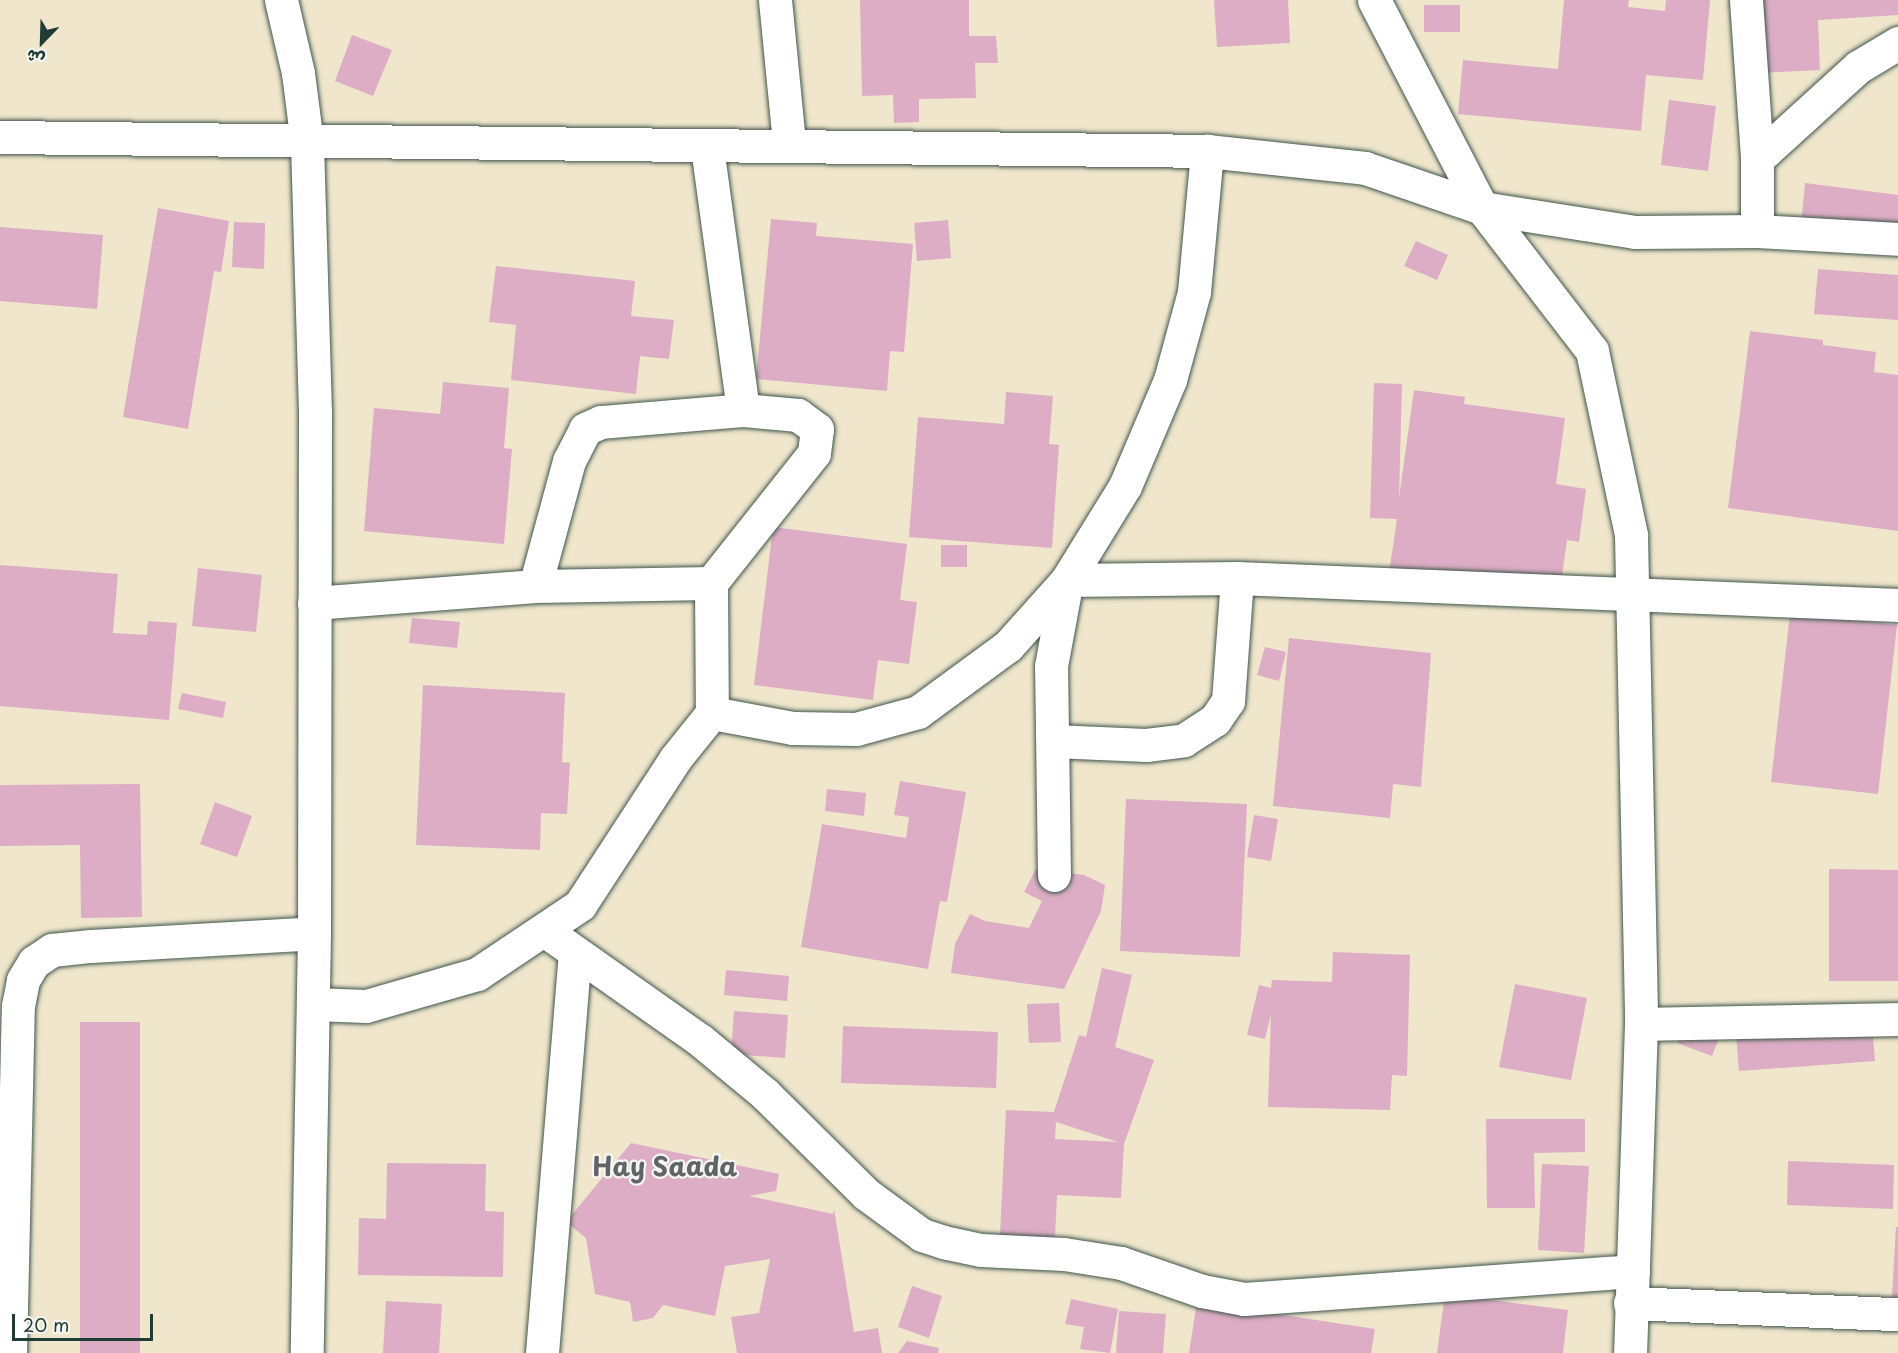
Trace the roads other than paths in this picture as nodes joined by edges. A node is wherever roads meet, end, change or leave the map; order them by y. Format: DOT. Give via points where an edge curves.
graph roads {
  1 [pos="281,0"];
  2 [pos="775,0"];
  3 [pos="1374,0"];
  4 [pos="1746,0"];
  5 [pos="1898,43"];
  6 [pos="0,137"];
  7 [pos="307,143"];
  8 [pos="789,144"];
  9 [pos="706,147"];
  10 [pos="1207,151"];
  11 [pos="1757,159"];
  12 [pos="1482,208"];
  13 [pos="1757,231"];
  14 [pos="1898,239"];
  15 [pos="743,410"];
  16 [pos="1237,578"];
  17 [pos="1068,580"];
  18 [pos="711,583"];
  19 [pos="535,586"];
  20 [pos="1632,594"];
  21 [pos="314,603"];
  22 [pos="1898,605"];
  23 [pos="712,713"];
  24 [pos="1053,741"];
  25 [pos="1054,875"];
  26 [pos="544,930"];
  27 [pos="314,933"];
  28 [pos="575,952"];
  29 [pos="313,1004"];
  30 [pos="1898,1019"];
  31 [pos="1641,1024"];
  32 [pos="1633,1271"];
  33 [pos="1630,1303"];
  34 [pos="1898,1314"];
  35 [pos="10,1353"];
  36 [pos="307,1353"];
  37 [pos="542,1353"];
  38 [pos="1630,1353"];
  1 -- 7 [label="street" via="298,73"];
  2 -- 8 [label="street"];
  3 -- 12 [label="street"];
  4 -- 11 [label="street"];
  5 -- 11 [label="street" via="1858,67"];
  6 -- 7 [label="street"];
  7 -- 9 [label="street"];
  7 -- 21 [label="street" via="315,412"];
  8 -- 9 [label="street"];
  8 -- 10 [label="street"];
  9 -- 15 [label="street"];
  10 -- 12 [label="street" via="1365,168"];
  10 -- 17 [label="street" via="1194,292 1170,380 1125,486"];
  11 -- 13 [label="street"];
  12 -- 13 [label="street" via="1635,232"];
  12 -- 20 [label="street" via="1592,351 1631,535"];
  13 -- 14 [label="street"];
  15 -- 18 [label="street" via="798,415 817,429 817,443 814,453"];
  15 -- 19 [label="street" via="601,422 585,429 569,461"];
  16 -- 17 [label="street"];
  16 -- 20 [label="street"];
  16 -- 24 [label="street" via="1228,701 1215,720 1184,740 1146,745"];
  17 -- 23 [label="street" via="1008,646 918,712 856,729 793,728"];
  17 -- 24 [label="street" via="1051,666"];
  18 -- 19 [label="street"];
  18 -- 23 [label="street"];
  19 -- 21 [label="street"];
  20 -- 22 [label="street"];
  20 -- 31 [label="street"];
  21 -- 27 [label="street"];
  23 -- 26 [label="street" via="675,759 580,905"];
  24 -- 25 [label="street"];
  26 -- 28 [label="street"];
  26 -- 29 [label="street" via="477,974 434,988 366,1006"];
  27 -- 29 [label="street"];
  27 -- 35 [label="street" via="91,946 52,951 34,962 23,980 18,1006"];
  28 -- 32 [label="street" via="700,1040 749,1080 866,1194 922,1235 943,1242 981,1250 1064,1254 1121,1263 1202,1291 1244,1299"];
  28 -- 37 [label="street"];
  29 -- 36 [label="street"];
  30 -- 31 [label="street"];
  31 -- 32 [label="street"];
  32 -- 33 [label="street"];
  33 -- 34 [label="street"];
  33 -- 38 [label="street"];
}
